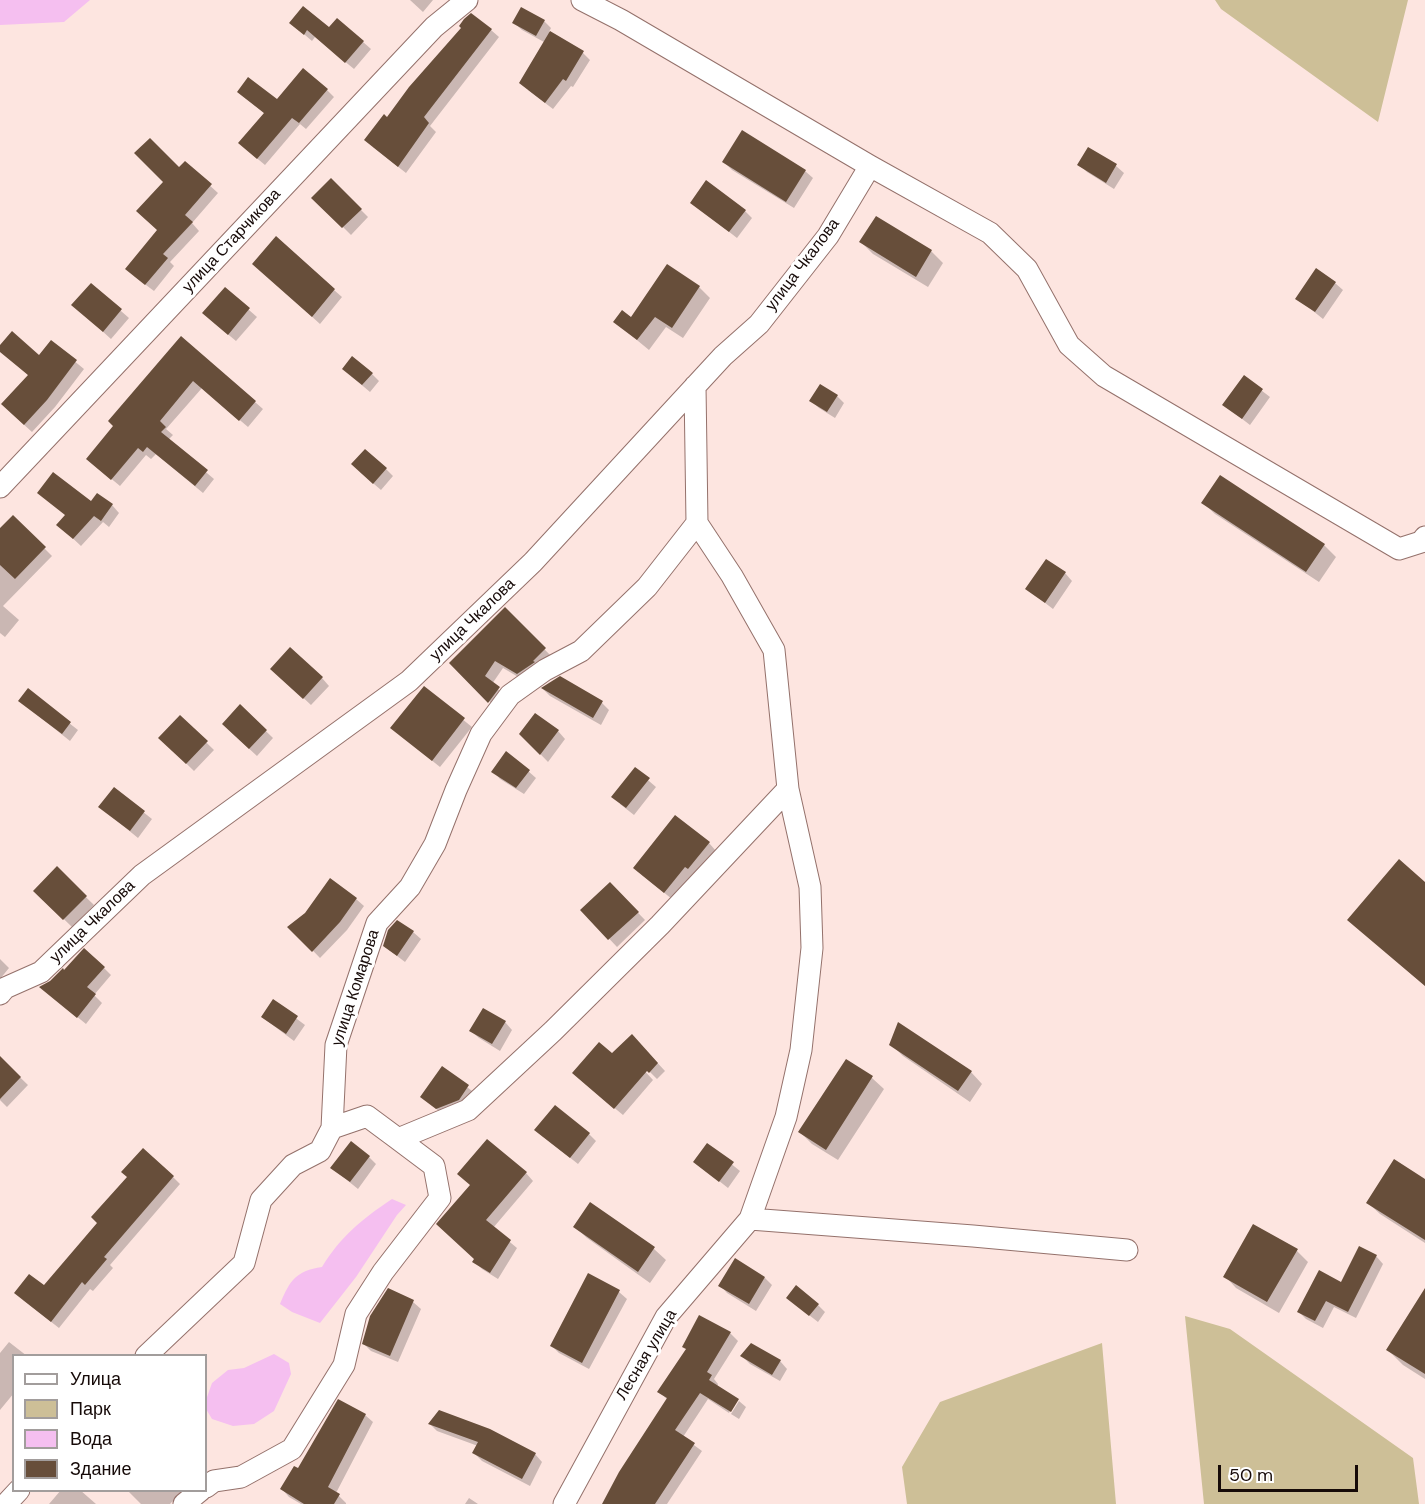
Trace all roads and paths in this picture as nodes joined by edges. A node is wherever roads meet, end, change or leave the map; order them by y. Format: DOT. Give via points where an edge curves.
graph roads {
  1 [pos="467,0"];
  2 [pos="582,0"];
  3 [pos="870,166"];
  4 [pos="695,386"];
  5 [pos="0,486"];
  6 [pos="697,523"];
  7 [pos="1425,537"];
  8 [pos="788,789"];
  9 [pos="0,994"];
  10 [pos="332,1128"];
  11 [pos="398,1139"];
  12 [pos="750,1220"];
  13 [pos="1127,1250"];
  14 [pos="148,1354"];
  15 [pos="207,1486"];
  16 [pos="18,1492"];
  17 [pos="200,1492"];
  18 [pos="6,1504"];
  19 [pos="184,1504"];
  20 [pos="564,1504"];
  1 -- 5 [label="street, улица Старчикова" via="434,27"];
  2 -- 3 [label="street"];
  3 -- 4 [label="street, улица Чкалова" via="828,236 759,324"];
  3 -- 7 [label="street" via="990,233 1027,269 1069,345 1104,376 1399,549"];
  4 -- 6 [label="street"];
  4 -- 9 [label="street, улица Чкалова" via="533,562 409,681 142,875 41,972"];
  6 -- 8 [label="street" via="774,650"];
  6 -- 10 [label="street, улица Комарова" via="647,586 589,643 510,695 481,734 435,844 410,887 377,923 336,1045"];
  8 -- 11 [label="street" via="660,925 468,1110"];
  8 -- 12 [label="street" via="810,887 812,948 801,1050 786,1117"];
  10 -- 11 [label="street" via="368,1116"];
  10 -- 14 [label="street, улица Комарова" via="320,1151 292,1166 261,1200 244,1263"];
  11 -- 15 [label="street" via="434,1166 440,1198 382,1272 356,1314 344,1365 292,1449 241,1477 214,1481"];
  12 -- 13 [label="street"];
  12 -- 20 [label="street, Лесная улица" via="666,1317"];
  16 -- 18 [label="street"];
  17 -- 19 [label="street"];
}
